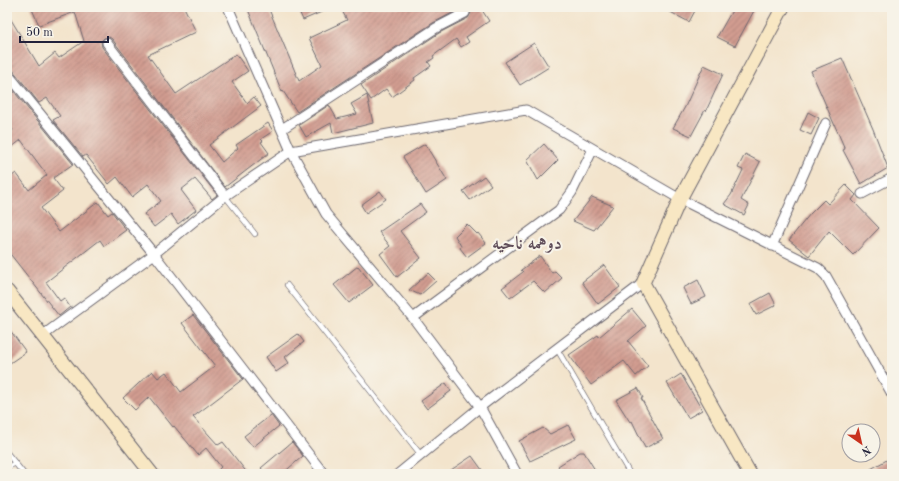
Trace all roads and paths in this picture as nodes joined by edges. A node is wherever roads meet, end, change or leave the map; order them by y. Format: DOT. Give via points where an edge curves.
graph roads {
  1 [pos="228,7"];
  2 [pos="783,7"];
  3 [pos="465,13"];
  4 [pos="107,43"];
  5 [pos="7,73"];
  6 [pos="826,123"];
  7 [pos="282,129"];
  8 [pos="593,149"];
  9 [pos="291,151"];
  10 [pos="892,178"];
  11 [pos="862,194"];
  12 [pos="225,196"];
  13 [pos="680,200"];
  14 [pos="255,234"];
  15 [pos="772,246"];
  16 [pos="154,254"];
  17 [pos="643,283"];
  18 [pos="287,285"];
  19 [pos="7,291"];
  20 [pos="413,318"];
  21 [pos="42,336"];
  22 [pos="557,349"];
  23 [pos="892,394"];
  24 [pos="480,407"];
  25 [pos="7,453"];
  26 [pos="421,455"];
  27 [pos="15,463"];
  28 [pos="7,468"];
  29 [pos="24,474"];
  30 [pos="152,474"];
  31 [pos="324,474"];
  32 [pos="398,474"];
  33 [pos="517,474"];
  34 [pos="630,474"];
  35 [pos="750,474"];
  1 -- 7 [label="street"];
  2 -- 13 [label="street"];
  3 -- 7 [label="street" via="436,28"];
  4 -- 12 [label="street"];
  5 -- 16 [label="street"];
  6 -- 15 [label="street"];
  7 -- 9 [label="street"];
  8 -- 9 [label="street" via="526,110"];
  8 -- 13 [label="street"];
  8 -- 20 [label="street" via="572,192 558,210"];
  9 -- 12 [label="street"];
  9 -- 20 [label="street" via="326,214"];
  10 -- 11 [label="street"];
  12 -- 14 [label="lane"];
  12 -- 16 [label="street"];
  13 -- 15 [label="street"];
  13 -- 17 [label="street"];
  15 -- 23 [label="street" via="818,268 826,276"];
  16 -- 21 [label="street"];
  16 -- 31 [label="street"];
  17 -- 22 [label="street"];
  17 -- 35 [label="street"];
  18 -- 26 [label="lane"];
  19 -- 21 [label="street"];
  20 -- 24 [label="street"];
  21 -- 30 [label="street"];
  22 -- 24 [label="street"];
  22 -- 34 [label="lane"];
  24 -- 26 [label="street"];
  24 -- 33 [label="street"];
  25 -- 27 [label="lane"];
  26 -- 32 [label="street"];
  27 -- 28 [label="lane"];
  27 -- 29 [label="lane"];
}
